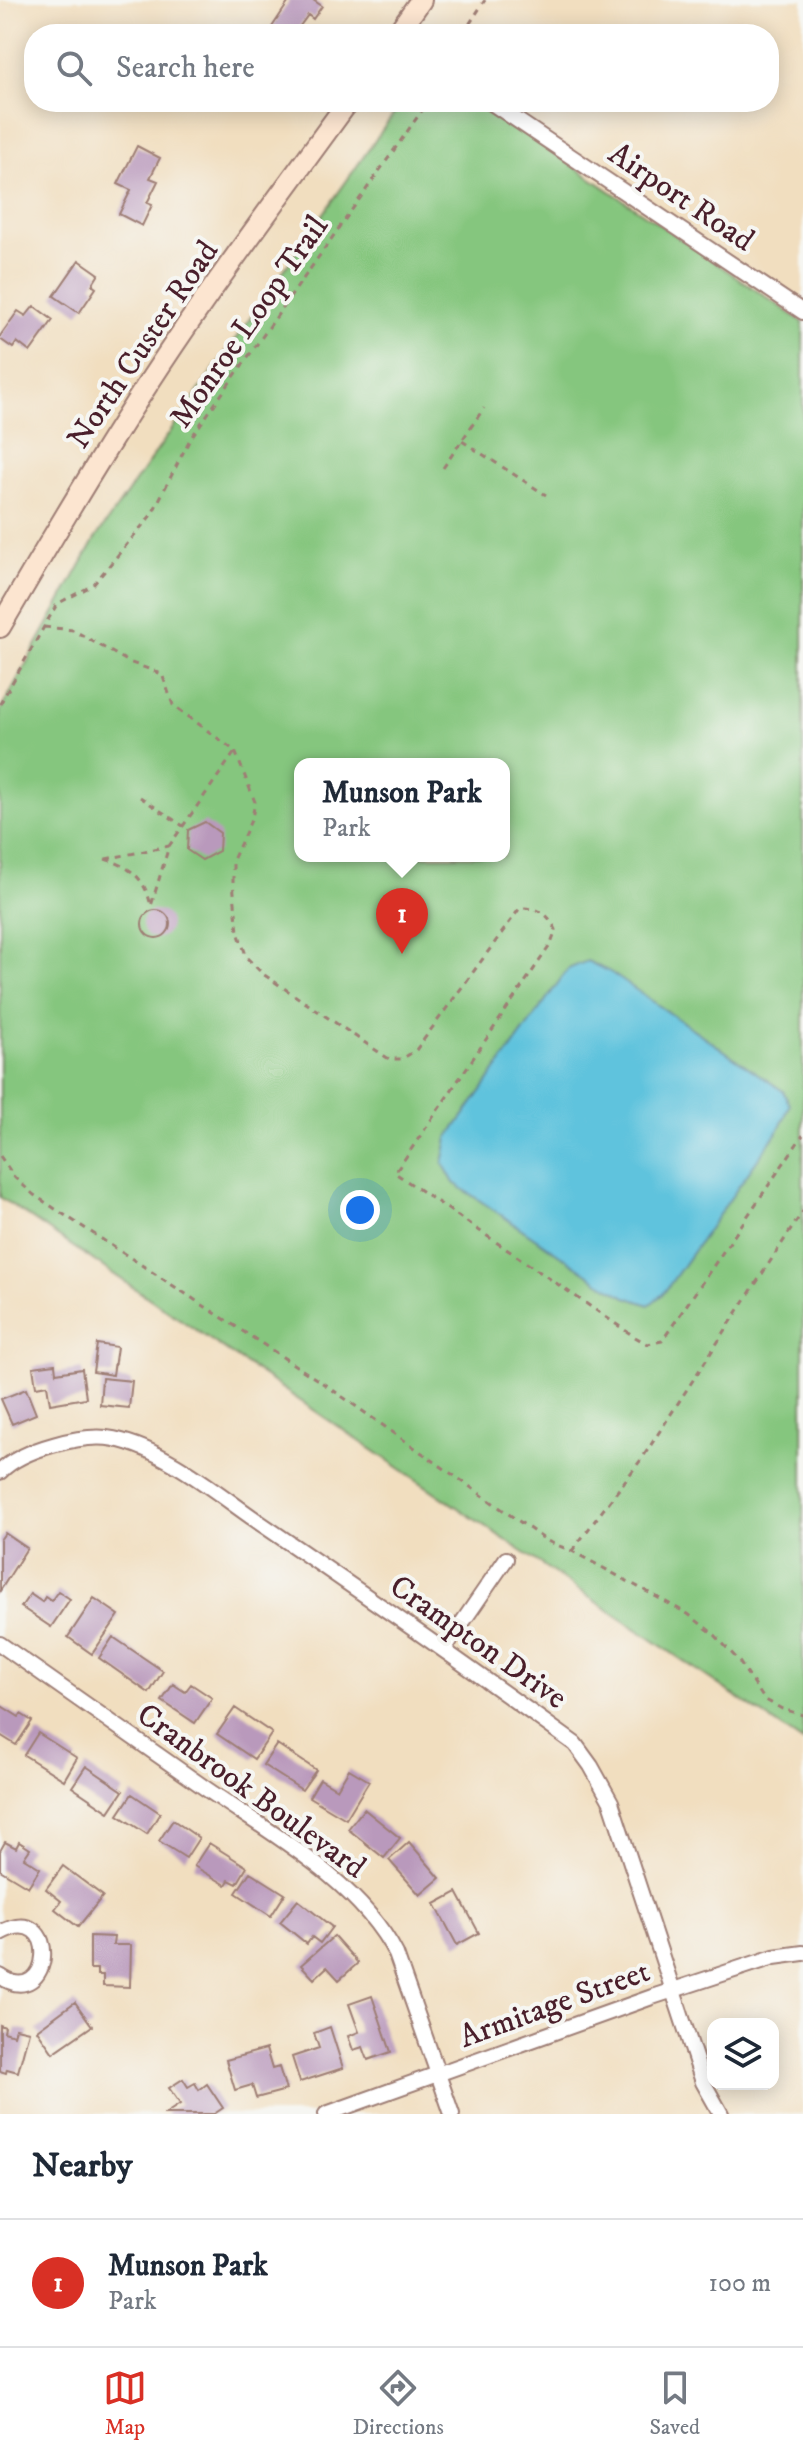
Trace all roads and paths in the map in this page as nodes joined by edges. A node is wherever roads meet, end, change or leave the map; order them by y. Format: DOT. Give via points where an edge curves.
graph roads {
  1 [pos="421,0"];
  2 [pos="485,0"];
  3 [pos="404,24"];
  4 [pos="469,24"];
  5 [pos="341,112"];
  6 [pos="421,112"];
  7 [pos="505,112"];
  8 [pos="803,312"];
  9 [pos="484,408"];
  10 [pos="462,441"];
  11 [pos="443,468"];
  12 [pos="546,495"];
  13 [pos="0,627"];
  14 [pos="44,627"];
  15 [pos="0,704"];
  16 [pos="235,751"];
  17 [pos="140,797"];
  18 [pos="183,826"];
  19 [pos="169,846"];
  20 [pos="803,1135"];
  21 [pos="0,1156"];
  22 [pos="803,1211"];
  23 [pos="0,1472"];
  24 [pos="572,1551"];
  25 [pos="506,1559"];
  26 [pos="0,1644"];
  27 [pos="444,1649"];
  28 [pos="803,1715"];
  29 [pos="0,1933"];
  30 [pos="803,1953"];
  31 [pos="0,1976"];
  32 [pos="672,1990"];
  33 [pos="436,2075"];
  34 [pos="326,2114"];
  35 [pos="452,2114"];
  36 [pos="721,2114"];
  1 -- 3 [label="street"];
  2 -- 4 [label="path"];
  5 -- 13 [label="street, North Custer Road" via="155,373"];
  6 -- 14 [label="path, Monroe Loop Trail" via="190,439 152,514 93,585 57,604"];
  7 -- 8 [label="street, Airport Road"];
  9 -- 10 [label="path"];
  10 -- 11 [label="path"];
  10 -- 12 [label="path"];
  14 -- 15 [label="path, Monroe Loop Trail"];
  14 -- 16 [label="path" via="73,630 162,674 173,705"];
  16 -- 18 [label="path"];
  16 -- 20 [label="path" via="255,802 233,860 238,932 247,958 389,1059 402,1059 416,1050 520,908 550,916 556,930 551,944 395,1173 635,1337 648,1344 662,1341"];
  17 -- 18 [label="path"];
  18 -- 19 [label="path"];
  19 -- 19 [label="path" via="144,851 105,859 136,875 147,888 151,906"];
  21 -- 24 [label="path" via="34,1195 330,1388 547,1541"];
  22 -- 24 [label="path" via="643,1457"];
  23 -- 27 [label="street, Crampton Drive" via="37,1450 82,1439 112,1438 138,1447 165,1459"];
  24 -- 28 [label="path" via="688,1614 731,1652 764,1699"];
  25 -- 27 [label="street"];
  26 -- 33 [label="street, Cranbrook Boulevard" via="360,1903 396,1954"];
  27 -- 32 [label="street, Crampton Drive" via="575,1744 591,1766 611,1802"];
  29 -- 31 [label="street" via="17,1927 34,1932 45,1956 32,1979 14,1983"];
  30 -- 32 [label="street, Armitage Street" via="774,1957"];
  32 -- 33 [label="street, Armitage Street"];
  32 -- 36 [label="street, Crampton Drive" via="703,2082"];
  33 -- 34 [label="street, Armitage Street"];
  33 -- 35 [label="street, Cranbrook Boulevard"];
}
